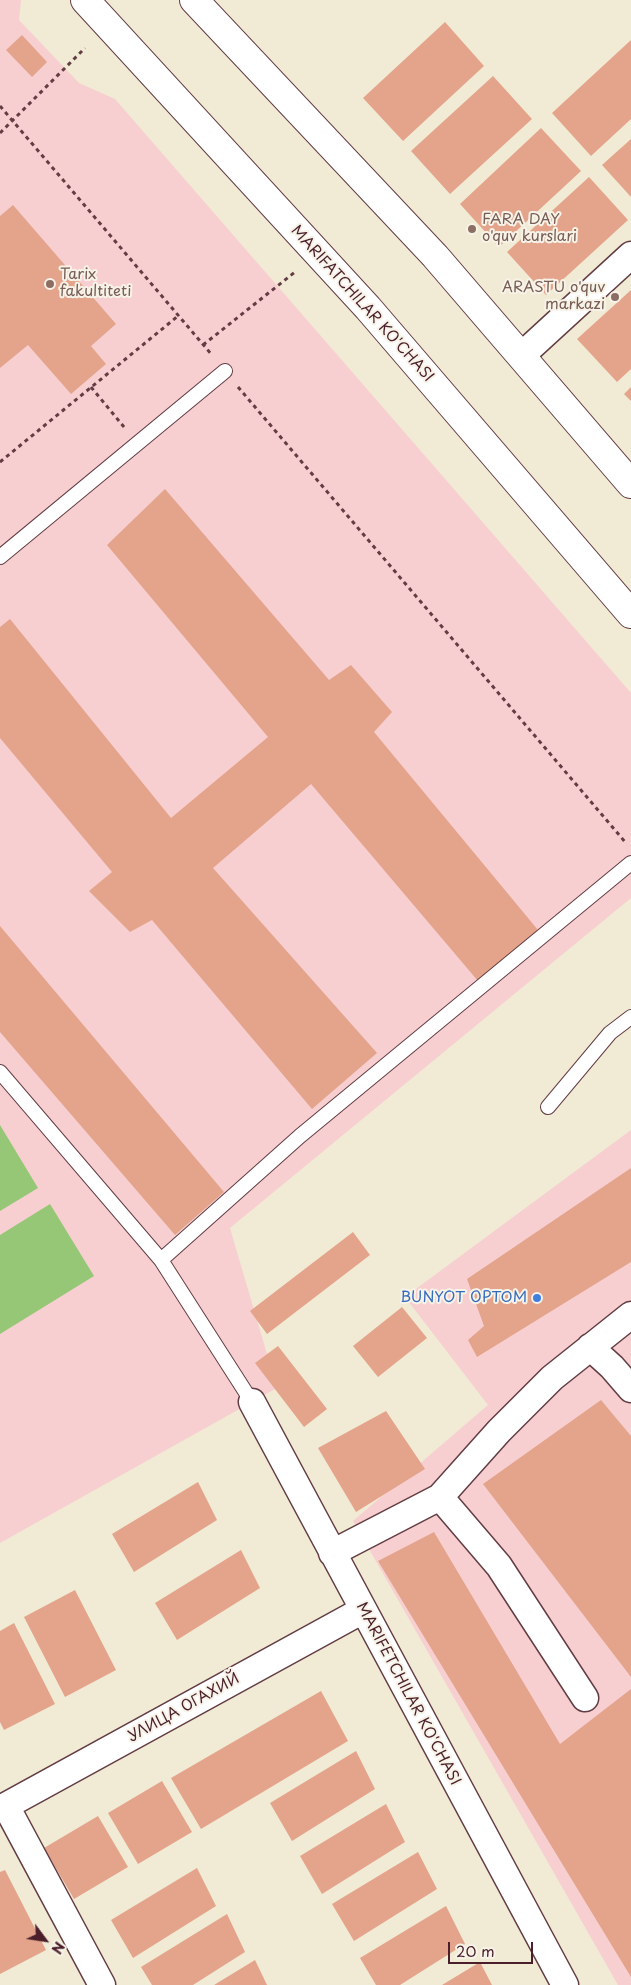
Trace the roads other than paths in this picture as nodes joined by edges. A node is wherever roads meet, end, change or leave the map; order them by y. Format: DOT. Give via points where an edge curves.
graph roads {
  1 [pos="85,0"];
  2 [pos="194,0"];
  3 [pos="631,255"];
  4 [pos="521,356"];
  5 [pos="225,371"];
  6 [pos="631,484"];
  7 [pos="0,557"];
  8 [pos="631,614"];
  9 [pos="631,863"];
  10 [pos="631,1017"];
  11 [pos="0,1072"];
  12 [pos="548,1107"];
  13 [pos="161,1260"];
  14 [pos="631,1315"];
  15 [pos="590,1347"];
  16 [pos="631,1390"];
  17 [pos="252,1402"];
  18 [pos="440,1497"];
  19 [pos="332,1553"];
  20 [pos="363,1610"];
  21 [pos="585,1698"];
  22 [pos="3,1808"];
  23 [pos="102,1985"];
  24 [pos="565,1985"];
  1 -- 8 [label="street, MARIFATCHILAR KO'CHASI" via="368,308"];
  2 -- 4 [label="street" via="435,256"];
  3 -- 4 [label="street"];
  4 -- 6 [label="street"];
  5 -- 7 [label="lane"];
  9 -- 13 [label="lane" via="300,1136"];
  10 -- 12 [label="lane" via="610,1033"];
  11 -- 13 [label="lane"];
  13 -- 17 [label="lane"];
  14 -- 15 [label="street"];
  15 -- 16 [label="street"];
  15 -- 18 [label="street" via="552,1378"];
  17 -- 19 [label="street, MARIFETCHILAR KO'CHASI"];
  18 -- 19 [label="street"];
  18 -- 21 [label="street" via="499,1566"];
  19 -- 20 [label="street, MARIFETCHILAR KO'CHASI"];
  20 -- 22 [label="street, УЛИЦА ОГАХИЙ"];
  20 -- 24 [label="street, MARIFETCHILAR KO'CHASI"];
  22 -- 23 [label="street, УЛИЦА ОГАХИЙ"];
}
